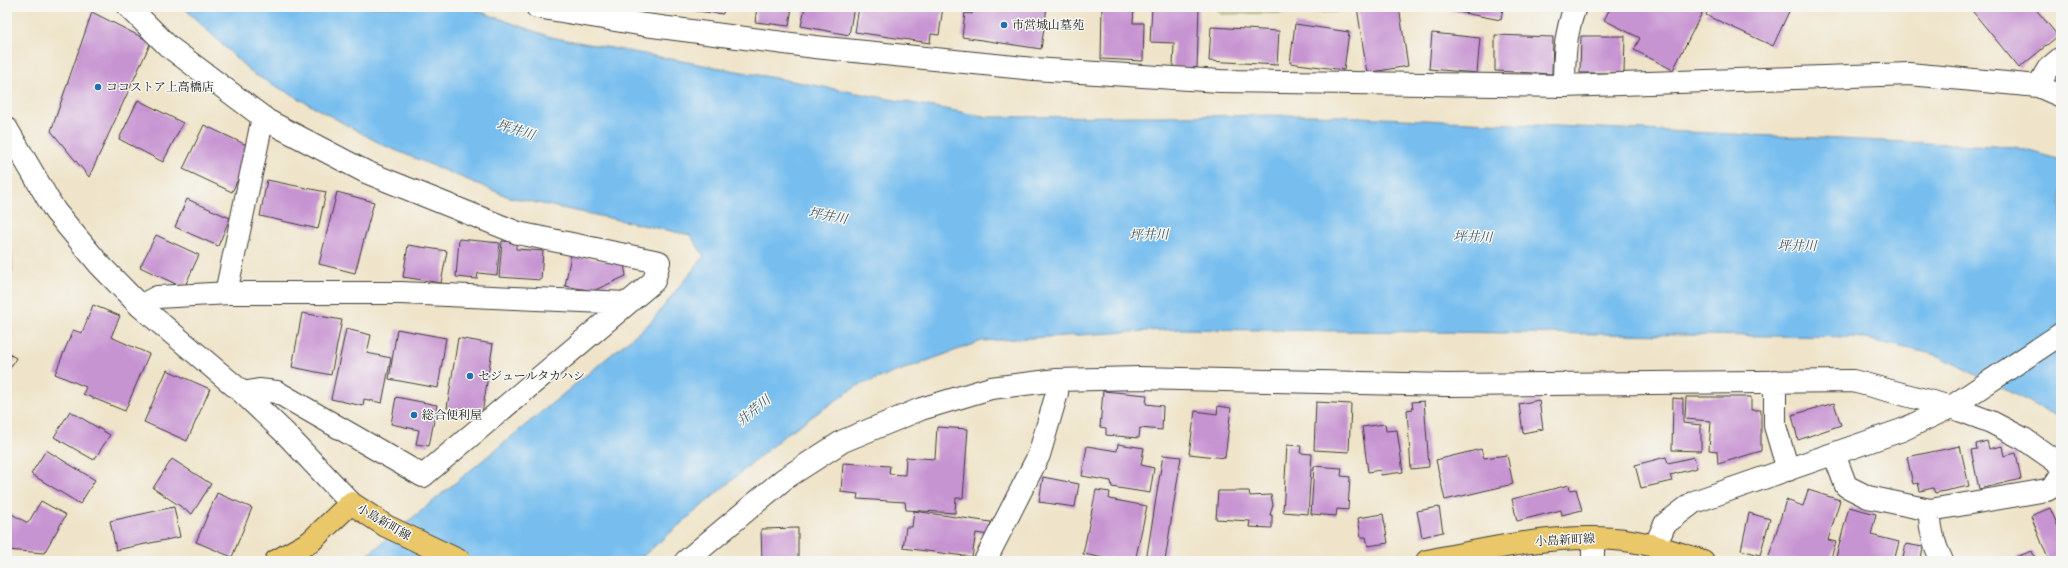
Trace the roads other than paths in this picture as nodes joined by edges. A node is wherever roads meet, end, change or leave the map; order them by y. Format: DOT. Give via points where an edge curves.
graph roads {
  1 [pos="129,7"];
  2 [pos="537,7"];
  3 [pos="1575,7"];
  4 [pos="2061,58"];
  5 [pos="1564,86"];
  6 [pos="2038,86"];
  7 [pos="2061,96"];
  8 [pos="263,117"];
  9 [pos="7,129"];
  10 [pos="226,293"];
  11 [pos="627,304"];
  12 [pos="140,306"];
  13 [pos="2061,334"];
  14 [pos="1056,380"];
  15 [pos="1775,381"];
  16 [pos="243,393"];
  17 [pos="1951,407"];
  18 [pos="1834,454"];
  19 [pos="2061,465"];
  20 [pos="1788,470"];
  21 [pos="2061,475"];
  22 [pos="352,503"];
  23 [pos="1930,510"];
  24 [pos="1593,538"];
  25 [pos="1655,546"];
  26 [pos="276,561"];
  27 [pos="460,561"];
  28 [pos="686,561"];
  29 [pos="985,561"];
  30 [pos="1427,561"];
  31 [pos="1593,561"];
  32 [pos="1703,561"];
  33 [pos="1942,561"];
  1 -- 8 [label="street" via="168,46"];
  2 -- 5 [label="street" via="645,25 815,47 1034,69 1220,82"];
  3 -- 5 [label="street" via="1567,29"];
  4 -- 6 [label="street" via="2048,69"];
  5 -- 6 [label="street" via="1909,74"];
  6 -- 7 [label="street"];
  8 -- 10 [label="street"];
  8 -- 11 [label="street" via="366,172 518,233 659,262 654,281"];
  9 -- 12 [label="street" via="55,211 99,264"];
  10 -- 11 [label="street" via="401,293"];
  10 -- 12 [label="street" via="157,297"];
  11 -- 16 [label="street" via="423,476 277,392 259,390"];
  12 -- 16 [label="street"];
  13 -- 17 [label="street"];
  14 -- 15 [label="street" via="1139,378 1447,385"];
  14 -- 28 [label="street" via="990,388 921,409 843,441 784,479"];
  14 -- 29 [label="street" via="1058,393 1039,455"];
  15 -- 17 [label="street" via="1853,381"];
  15 -- 20 [label="street" via="1775,426"];
  16 -- 22 [label="street"];
  17 -- 18 [label="street" via="1902,430"];
  17 -- 19 [label="street" via="1991,422 2024,439"];
  18 -- 20 [label="street"];
  18 -- 23 [label="street" via="1846,486 1868,497"];
  20 -- 25 [label="street" via="1694,502 1665,524"];
  21 -- 23 [label="street" via="2054,486 2046,490"];
  22 -- 26 [label="main road, 小島新町線" via="310,542"];
  22 -- 27 [label="main road, 小島新町線" via="386,526"];
  23 -- 33 [label="street" via="1929,522"];
  24 -- 25 [label="main road, 小島新町線"];
  24 -- 30 [label="main road, 小島新町線" via="1521,542"];
  24 -- 31 [label="street"];
  25 -- 32 [label="main road, 小島新町線"];
}
